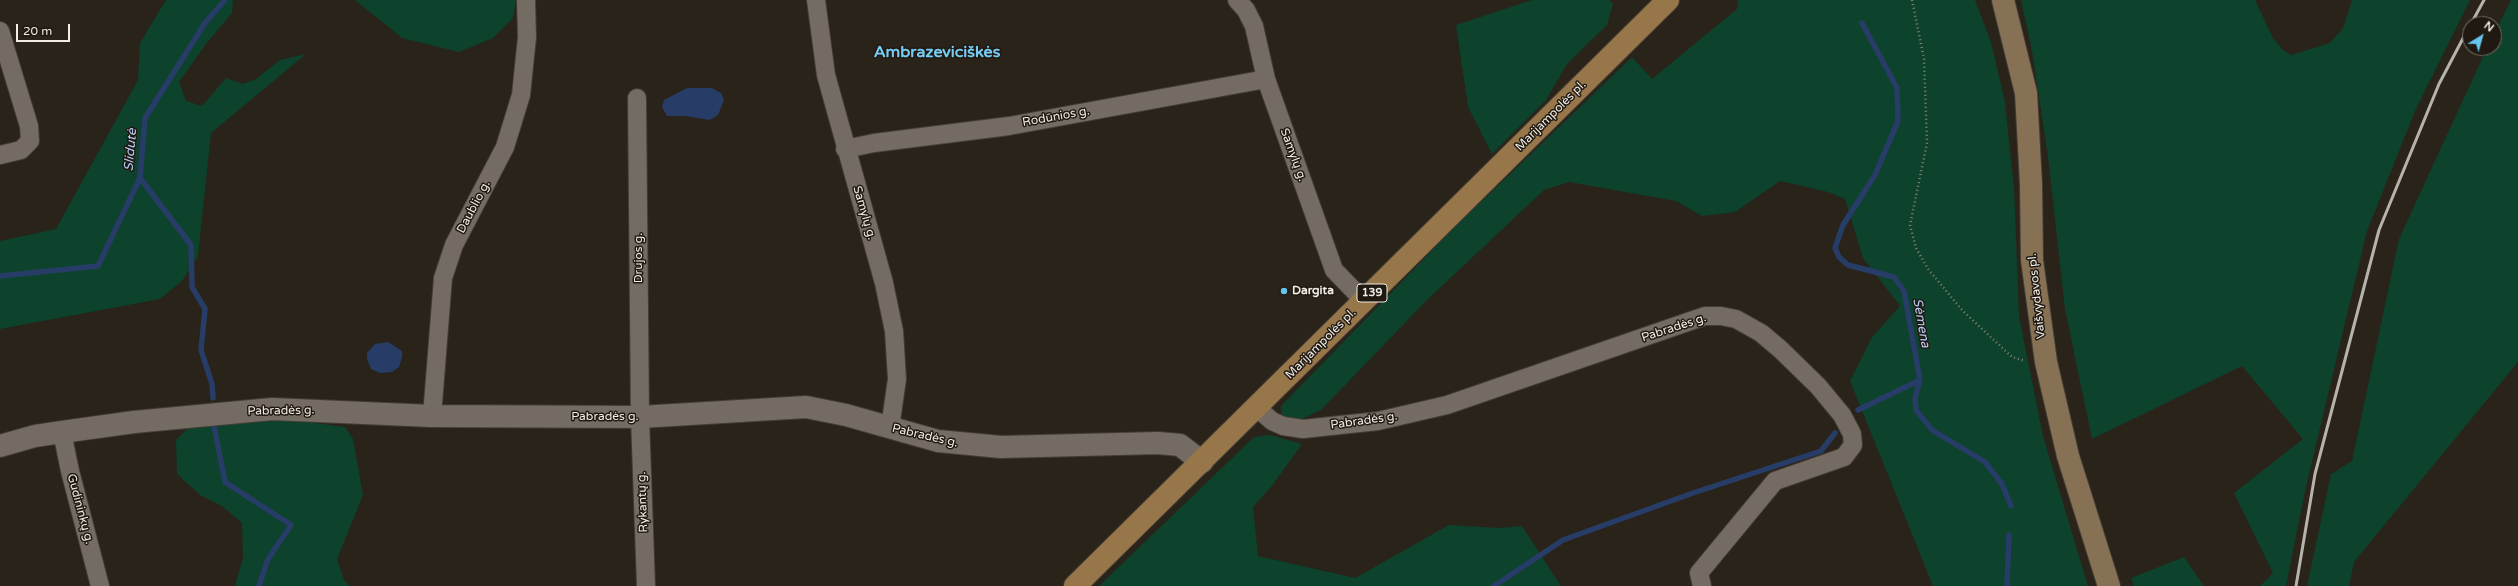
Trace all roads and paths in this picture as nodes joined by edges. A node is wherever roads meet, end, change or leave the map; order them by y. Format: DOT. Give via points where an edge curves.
graph roads {
  1 [pos="526,0"];
  2 [pos="816,0"];
  3 [pos="1237,0"];
  4 [pos="1668,0"];
  5 [pos="1912,0"];
  6 [pos="2003,0"];
  7 [pos="0,31"];
  8 [pos="1266,79"];
  9 [pos="637,98"];
  10 [pos="845,150"];
  11 [pos="0,155"];
  12 [pos="1364,301"];
  13 [pos="2046,362"];
  14 [pos="1256,407"];
  15 [pos="432,416"];
  16 [pos="640,417"];
  17 [pos="890,428"];
  18 [pos="62,432"];
  19 [pos="0,446"];
  20 [pos="1202,462"];
  21 [pos="100,586"];
  22 [pos="646,586"];
  23 [pos="1075,586"];
  24 [pos="1702,586"];
  25 [pos="2109,586"];
  1 -- 15 [label="street, Daublio g." via="527,37 521,95 505,147 454,245 443,278"];
  2 -- 10 [label="street, Samylų g." via="826,75"];
  3 -- 8 [label="street, Samylų g." via="1246,10 1254,26"];
  4 -- 12 [label="main road, Marijampolės pl. / 139"];
  5 -- 13 [label="path" via="1924,59 1927,143 1910,225 1916,248 1928,269 1962,310 2012,357 2030,363"];
  6 -- 13 [label="main road, Vaišvydavos pl." via="2026,93 2032,260"];
  7 -- 11 [label="street" via="28,126 30,141 21,150"];
  8 -- 10 [label="street, Rodūnios g." via="1009,126 874,143"];
  8 -- 12 [label="street, Samylų g." via="1334,270"];
  9 -- 16 [label="street, Drujos g."];
  10 -- 17 [label="street, Samylų g." via="884,283 894,331 897,379"];
  12 -- 14 [label="main road, Marijampolės pl. / 139"];
  13 -- 25 [label="main road, Vaišvydavos pl." via="2068,456"];
  14 -- 20 [label="main road, Marijampolės pl. / 139"];
  14 -- 24 [label="street, Pabradės g." via="1272,421 1283,426 1303,429 1378,421 1447,405 1705,316 1736,319 1780,349 1818,386 1842,415 1852,434 1853,445 1844,457 1775,481 1699,573"];
  15 -- 16 [label="street, Pabradės g."];
  15 -- 18 [label="street, Pabradės g." via="272,409 134,422"];
  16 -- 17 [label="street, Pabradės g." via="806,408 846,415"];
  16 -- 22 [label="street, Rykantų g."];
  17 -- 20 [label="street, Pabradės g." via="938,441 976,446 1180,445"];
  18 -- 19 [label="street, Pabradės g." via="35,436"];
  18 -- 21 [label="street, Gudininkų g."];
  20 -- 23 [label="main road, Marijampolės pl. / 139"];
}
